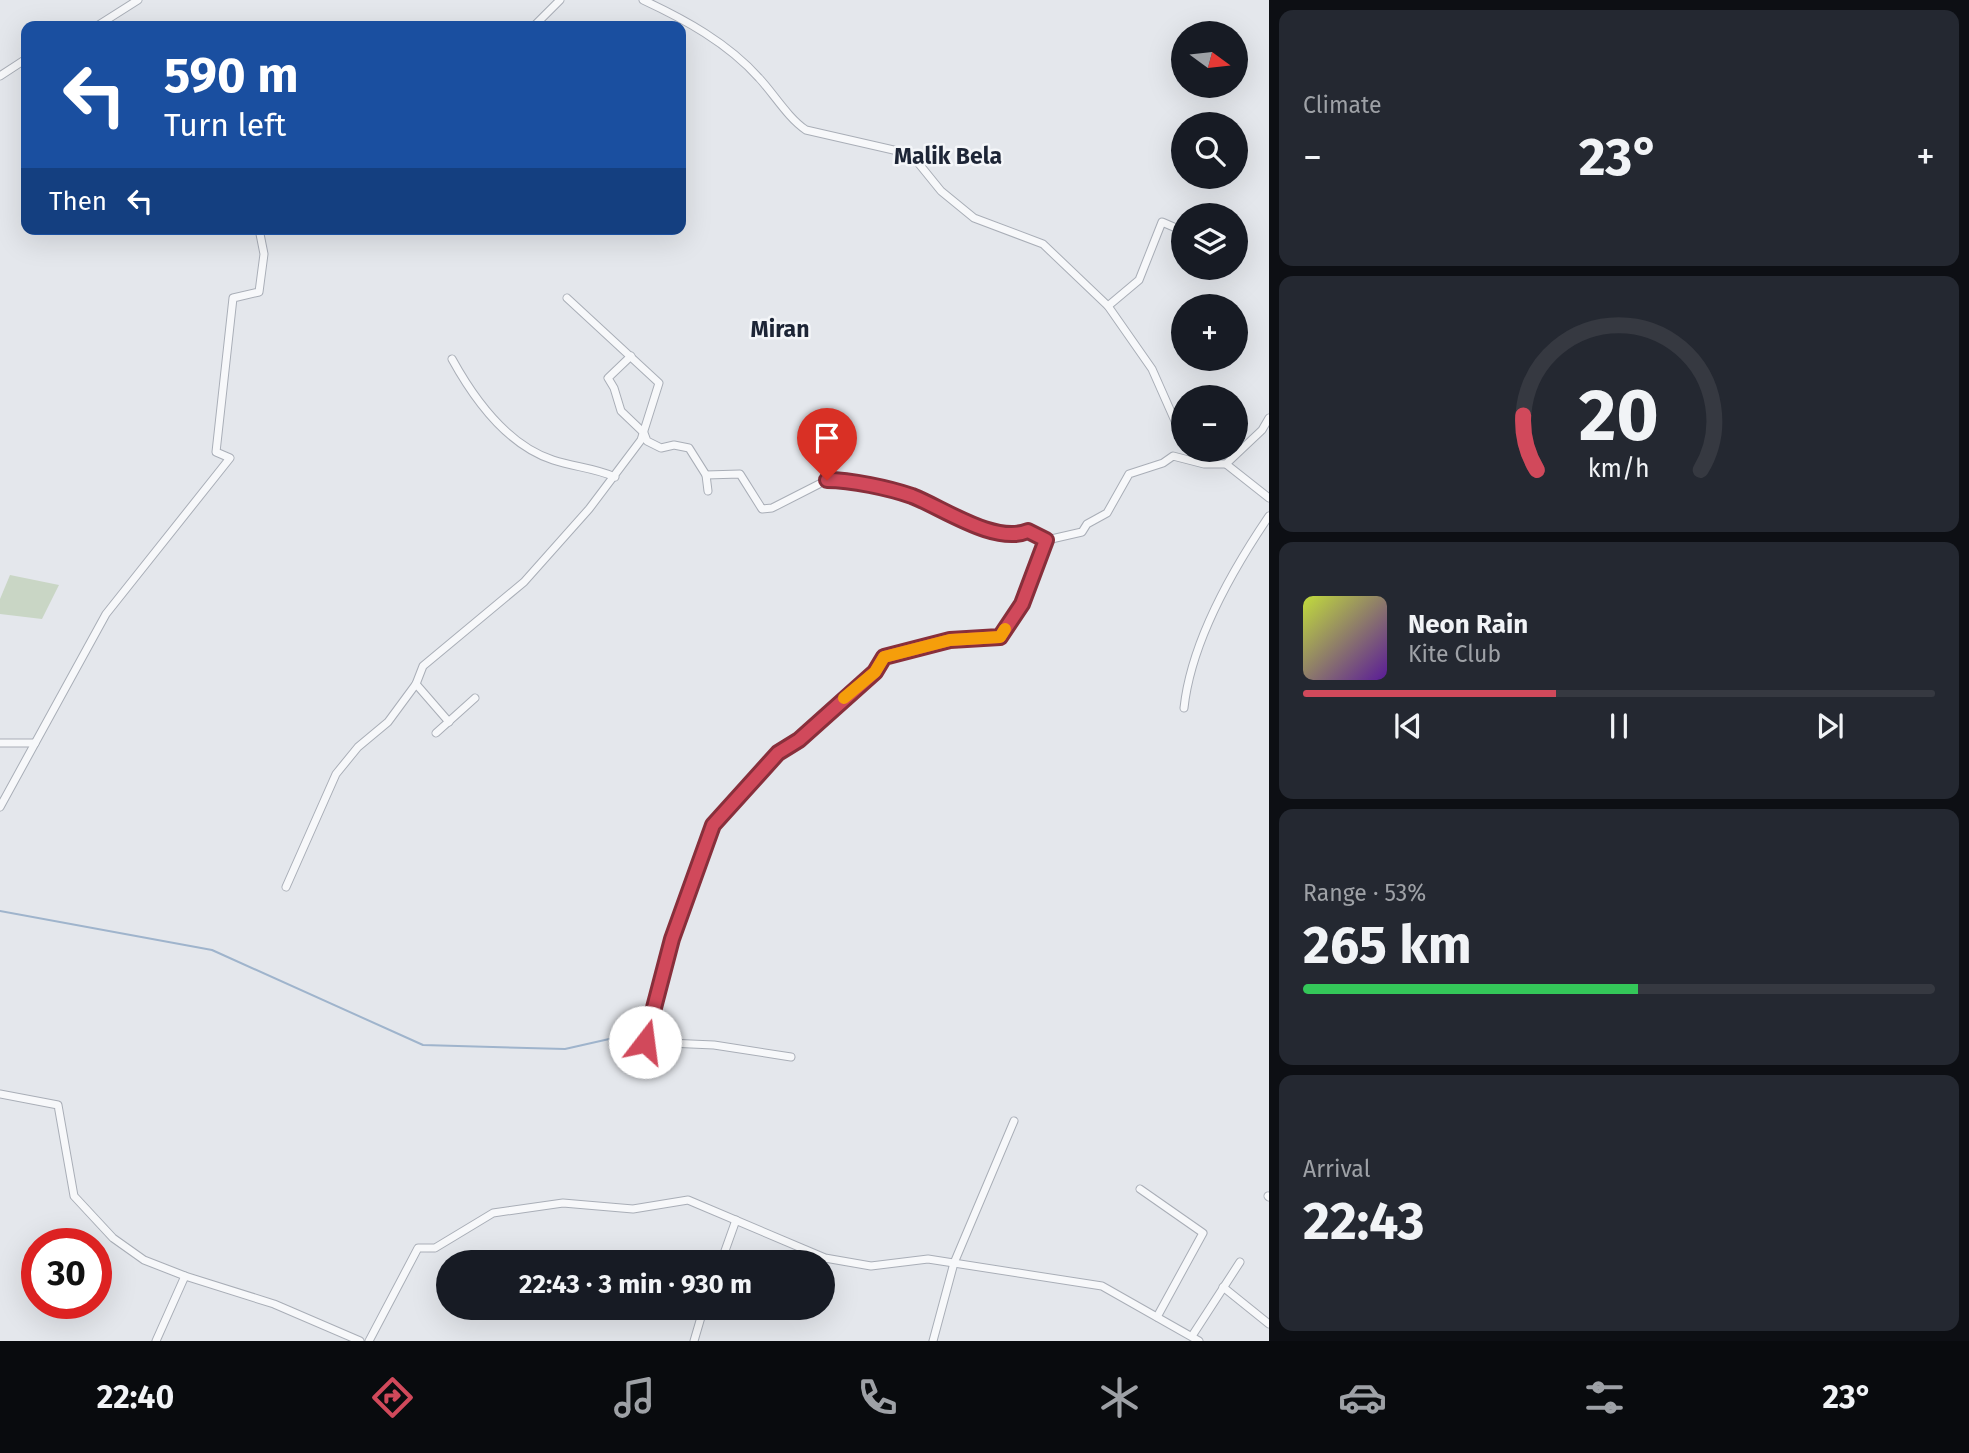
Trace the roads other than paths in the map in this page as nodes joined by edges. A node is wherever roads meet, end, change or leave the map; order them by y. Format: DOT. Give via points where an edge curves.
graph roads {
  1 [pos="138,0"];
  2 [pos="560,0"];
  3 [pos="643,0"];
  4 [pos="105,21"];
  5 [pos="539,21"];
  6 [pos="21,62"];
  7 [pos="0,76"];
  8 [pos="1171,226"];
  9 [pos="260,235"];
  10 [pos="567,298"];
  11 [pos="1108,306"];
  12 [pos="631,356"];
  13 [pos="452,359"];
  14 [pos="1171,412"];
  15 [pos="1269,418"];
  16 [pos="644,433"];
  17 [pos="1171,457"];
  18 [pos="1207,462"];
  19 [pos="1226,464"];
  20 [pos="706,475"];
  21 [pos="615,477"];
  22 [pos="708,491"];
  23 [pos="1269,498"];
  24 [pos="1269,516"];
  25 [pos="1046,540"];
  26 [pos="416,684"];
  27 [pos="475,698"];
  28 [pos="1184,708"];
  29 [pos="449,722"];
  30 [pos="436,733"];
  31 [pos="0,743"];
  32 [pos="35,743"];
  33 [pos="0,807"];
  34 [pos="286,887"];
  35 [pos="791,1058"];
  36 [pos="0,1094"];
  37 [pos="1014,1121"];
  38 [pos="1140,1189"];
  39 [pos="736,1220"];
  40 [pos="725,1250"];
  41 [pos="1240,1262"];
  42 [pos="954,1263"];
  43 [pos="184,1276"];
  44 [pos="1223,1287"];
  45 [pos="1157,1317"];
  46 [pos="701,1320"];
  47 [pos="1269,1324"];
  48 [pos="1196,1339"];
  49 [pos="156,1341"];
  50 [pos="360,1341"];
  51 [pos="369,1341"];
  52 [pos="694,1341"];
  53 [pos="933,1341"];
  1 -- 4 [label="street"];
  2 -- 5 [label="street"];
  3 -- 11 [label="street" via="713,40 758,76 806,130 911,155 941,191 974,218 1044,244"];
  6 -- 7 [label="street"];
  8 -- 11 [label="street" via="1162,222 1139,280"];
  9 -- 32 [label="street" via="264,254 259,292 233,298 216,452 230,458 106,614"];
  10 -- 12 [label="street"];
  11 -- 14 [label="street" via="1152,369"];
  12 -- 16 [label="street" via="659,383"];
  12 -- 16 [label="street" via="608,378 621,411"];
  13 -- 21 [label="street" via="505,430 554,460"];
  15 -- 19 [label="street"];
  16 -- 20 [label="street" via="657,447 689,448"];
  16 -- 21 [label="street"];
  17 -- 25 [label="street" via="1129,474 1107,513 1082,532"];
  18 -- 19 [label="street"];
  19 -- 23 [label="street"];
  20 -- 22 [label="street"];
  20 -- 25 [label="street" via="740,474 762,509 827,480 843,480 912,496 970,524 1018,535 1028,531"];
  21 -- 26 [label="street" via="524,582 423,666"];
  24 -- 28 [label="street" via="1231,572 1191,667"];
  25 -- 35 [label="street" via="1022,604 1000,637 950,640 884,657 875,672 778,753 713,825 672,939 645,1042 714,1045"];
  26 -- 29 [label="street"];
  26 -- 34 [label="street" via="388,722 358,747 336,774"];
  27 -- 29 [label="street"];
  29 -- 30 [label="street"];
  31 -- 32 [label="street"];
  32 -- 33 [label="street"];
  36 -- 43 [label="street" via="58,1105 74,1196 113,1238 144,1260"];
  37 -- 42 [label="street"];
  38 -- 45 [label="street" via="1203,1233"];
  39 -- 40 [label="street"];
  39 -- 42 [label="street" via="825,1258 871,1266 928,1259"];
  39 -- 51 [label="street" via="688,1200 633,1209 563,1203 493,1213 435,1248 418,1248"];
  41 -- 44 [label="street"];
  42 -- 45 [label="street" via="1102,1286"];
  42 -- 53 [label="street"];
  43 -- 49 [label="street"];
  43 -- 50 [label="street" via="274,1304"];
  44 -- 47 [label="street"];
  44 -- 48 [label="street"];
  45 -- 48 [label="street"];
  46 -- 52 [label="street"];
}
